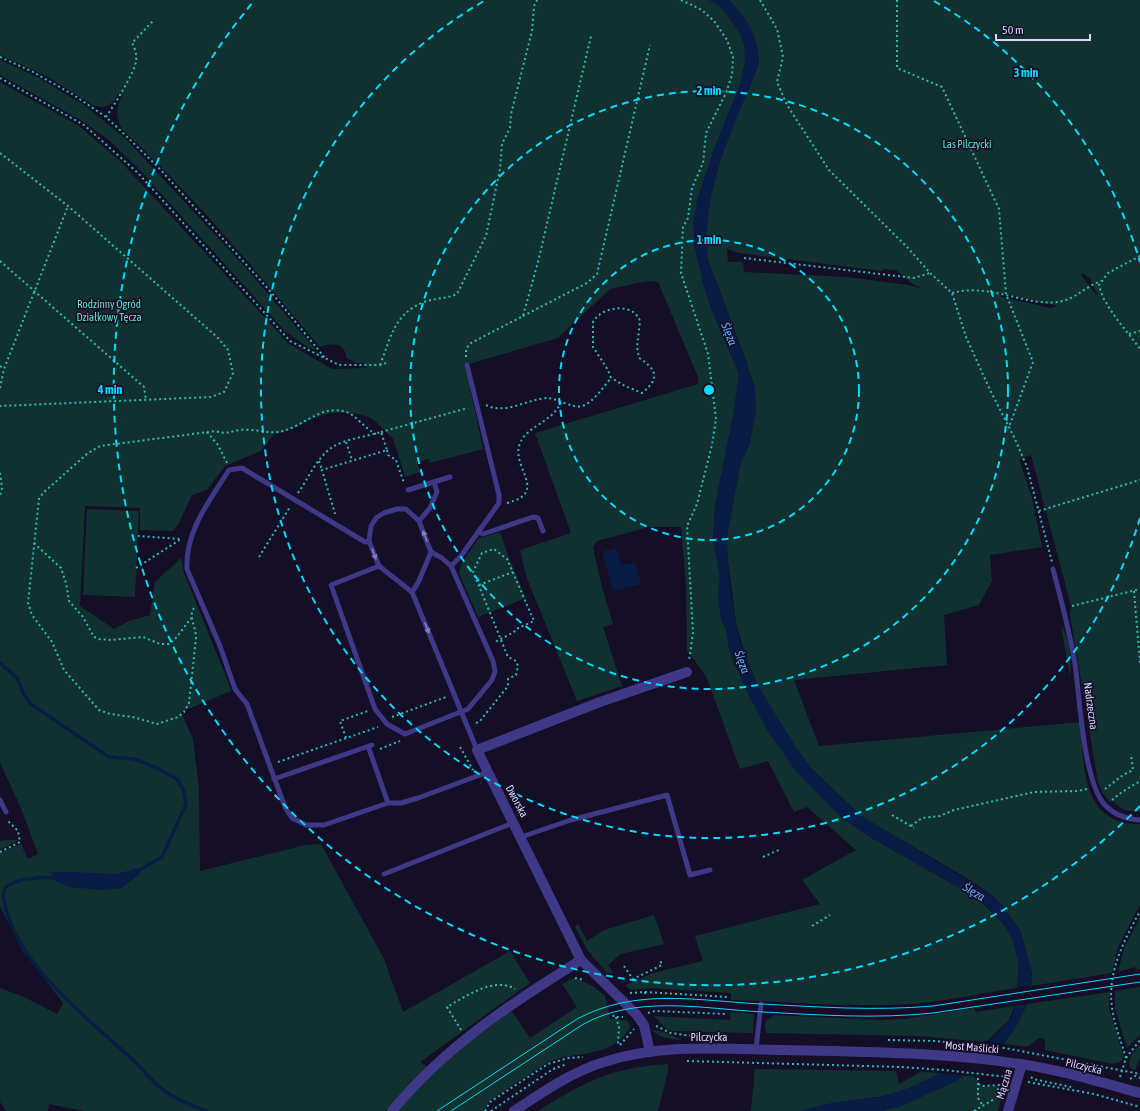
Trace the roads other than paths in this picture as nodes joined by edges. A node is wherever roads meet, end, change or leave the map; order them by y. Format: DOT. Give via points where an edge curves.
graph roads {
  1 [pos="467,365"];
  2 [pos="450,477"];
  3 [pos="434,482"];
  4 [pos="408,490"];
  5 [pos="419,521"];
  6 [pos="543,531"];
  7 [pos="478,532"];
  8 [pos="370,542"];
  9 [pos="431,552"];
  10 [pos="379,566"];
  11 [pos="451,566"];
  12 [pos="1053,569"];
  13 [pos="412,592"];
  14 [pos="687,672"];
  15 [pos="462,712"];
  16 [pos="477,750"];
  17 [pos="488,772"];
  18 [pos="274,779"];
  19 [pos="0,800"];
  20 [pos="388,803"];
  21 [pos="4,814"];
  22 [pos="1140,820"];
  23 [pos="514,822"];
  24 [pos="521,837"];
  25 [pos="710,870"];
  26 [pos="384,874"];
  27 [pos="581,960"];
  28 [pos="761,1004"];
  29 [pos="756,1049"];
  30 [pos="650,1052"];
  31 [pos="918,1054"];
  32 [pos="1022,1064"];
  33 [pos="1140,1093"];
  34 [pos="392,1111"];
  35 [pos="514,1111"];
  36 [pos="1008,1111"];
  1 -- 7 [label="lane" via="499,495 499,503"];
  2 -- 3 [label="lane"];
  3 -- 4 [label="lane"];
  3 -- 5 [label="lane" via="437,492 430,508"];
  5 -- 8 [label="lane" via="406,509 384,513 376,518 371,526"];
  9 -- 5 [label="lane, one-way"];
  6 -- 7 [label="lane" via="538,518 532,517 483,534"];
  7 -- 11 [label="lane"];
  8 -- 10 [label="lane, one-way"];
  8 -- 18 [label="lane" via="365,542 339,527 242,468 229,470 202,513 190,539 186,557 187,569 235,689 247,704"];
  9 -- 11 [label="lane"];
  9 -- 13 [label="lane"];
  10 -- 13 [label="lane"];
  10 -- 15 [label="lane" via="331,584 375,709 387,724 406,734"];
  11 -- 15 [label="lane" via="493,661 495,671 492,680"];
  12 -- 22 [label="lane, Nadrzeczna" via="1074,662 1094,787 1104,803 1118,815"];
  13 -- 15 [label="lane, one-way"];
  14 -- 16 [label="street" via="600,702"];
  15 -- 16 [label="lane"];
  16 -- 17 [label="street, Dworska"];
  17 -- 20 [label="lane" via="418,798 401,803"];
  17 -- 23 [label="street, Dworska"];
  18 -- 20 [label="lane" via="285,808 292,818 306,825 324,825"];
  18 -- 20 [label="lane" via="370,745"];
  19 -- 21 [label="lane"];
  23 -- 24 [label="street, Dworska"];
  23 -- 26 [label="lane"];
  24 -- 25 [label="lane" via="571,820 667,796 690,875"];
  24 -- 27 [label="street, Dworska"];
  27 -- 30 [label="street, Dworska" via="636,1014 644,1025"];
  27 -- 34 [label="street" via="524,995 467,1037 429,1070"];
  28 -- 29 [label="lane"];
  29 -- 30 [label="street, Pilczycka"];
  29 -- 31 [label="street, Pilczycka"];
  30 -- 35 [label="street, Pilczycka" via="592,1066 568,1077"];
  31 -- 32 [label="street, Most Maślicki"];
  32 -- 33 [label="street, Pilczycka"];
  32 -- 36 [label="street, Mączna"];
}
